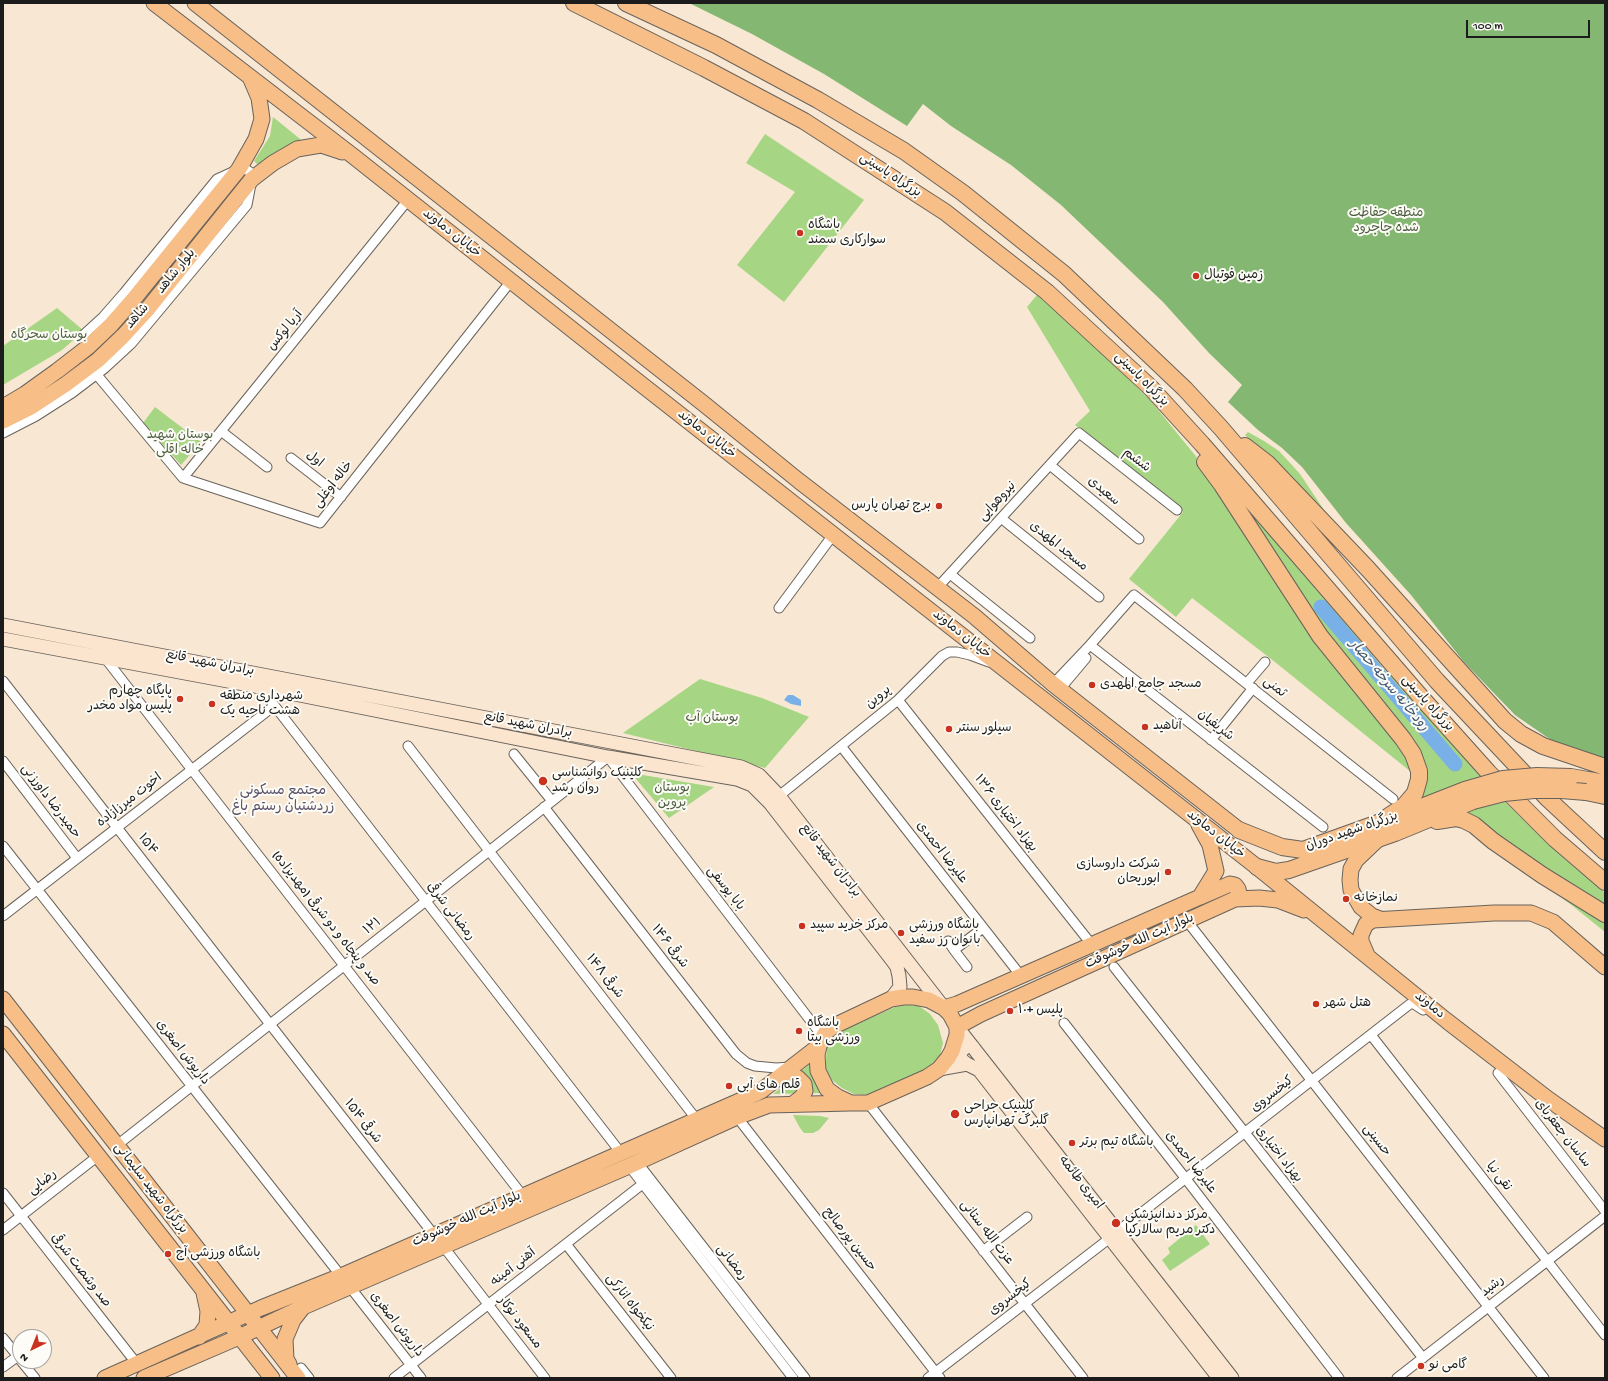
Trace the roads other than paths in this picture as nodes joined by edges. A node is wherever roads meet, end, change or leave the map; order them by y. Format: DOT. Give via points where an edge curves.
graph roads {
  1 [pos="154,3"];
  2 [pos="195,3"];
  3 [pos="574,3"];
  4 [pos="626,3"];
  5 [pos="249,75"];
  6 [pos="353,156"];
  7 [pos="239,169"];
  8 [pos="252,179"];
  9 [pos="408,200"];
  10 [pos="511,281"];
  11 [pos="80,338"];
  12 [pos="97,375"];
  13 [pos="1150,387"];
  14 [pos="3,407"];
  15 [pos="3,421"];
  16 [pos="1221,428"];
  17 [pos="221,431"];
  18 [pos="3,433"];
  19 [pos="1079,433"];
  20 [pos="291,458"];
  21 [pos="1050,465"];
  22 [pos="267,467"];
  23 [pos="183,478"];
  24 [pos="341,497"];
  25 [pos="1177,510"];
  26 [pos="1001,518"];
  27 [pos="833,535"];
  28 [pos="1139,539"];
  29 [pos="950,574"];
  30 [pos="932,584"];
  31 [pos="1099,596"];
  32 [pos="779,608"];
  33 [pos="3,625"];
  34 [pos="960,634"];
  35 [pos="1030,638"];
  36 [pos="3,639"];
  37 [pos="1092,646"];
  38 [pos="105,658"];
  39 [pos="1265,662"];
  40 [pos="1002,667"];
  41 [pos="262,674"];
  42 [pos="3,681"];
  43 [pos="1250,686"];
  44 [pos="260,687"];
  45 [pos="1057,687"];
  46 [pos="898,700"];
  47 [pos="274,706"];
  48 [pos="1211,740"];
  49 [pos="609,742"];
  50 [pos="408,746"];
  51 [pos="841,746"];
  52 [pos="514,754"];
  53 [pos="608,758"];
  54 [pos="3,761"];
  55 [pos="1605,767"];
  56 [pos="192,769"];
  57 [pos="1605,783"];
  58 [pos="778,796"];
  59 [pos="1469,796"];
  60 [pos="1605,796"];
  61 [pos="1393,799"];
  62 [pos="552,801"];
  63 [pos="544,807"];
  64 [pos="1196,820"];
  65 [pos="1416,823"];
  66 [pos="1377,824"];
  67 [pos="117,828"];
  68 [pos="1323,828"];
  69 [pos="1239,830"];
  70 [pos="1395,833"];
  71 [pos="3,846"];
  72 [pos="490,850"];
  73 [pos="1605,852"];
  74 [pos="77,858"];
  75 [pos="1257,867"];
  76 [pos="1605,882"];
  77 [pos="38,889"];
  78 [pos="1200,897"];
  79 [pos="1235,899"];
  80 [pos="425,902"];
  81 [pos="1605,914"];
  82 [pos="3,916"];
  83 [pos="1380,919"];
  84 [pos="1187,920"];
  85 [pos="1327,923"];
  86 [pos="983,928"];
  87 [pos="948,941"];
  88 [pos="1092,945"];
  89 [pos="954,950"];
  90 [pos="1368,956"];
  91 [pos="344,965"];
  92 [pos="967,967"];
  93 [pos="1114,967"];
  94 [pos="1605,967"];
  95 [pos="1021,976"];
  96 [pos="3,999"];
  97 [pos="890,999"];
  98 [pos="944,1008"];
  99 [pos="1448,1021"];
  100 [pos="1064,1023"];
  101 [pos="269,1025"];
  102 [pos="957,1027"];
  103 [pos="3,1034"];
  104 [pos="1371,1035"];
  105 [pos="821,1042"];
  106 [pos="973,1047"];
  107 [pos="968,1064"];
  108 [pos="792,1067"];
  109 [pos="939,1069"];
  110 [pos="1498,1073"];
  111 [pos="780,1077"];
  112 [pos="1312,1080"];
  113 [pos="191,1086"];
  114 [pos="851,1103"];
  115 [pos="868,1103"];
  116 [pos="794,1104"];
  117 [pos="737,1117"];
  118 [pos="697,1120"];
  119 [pos="1245,1133"];
  120 [pos="1605,1138"];
  121 [pos="116,1146"];
  122 [pos="621,1153"];
  123 [pos="98,1156"];
  124 [pos="633,1164"];
  125 [pos="1186,1178"];
  126 [pos="646,1182"];
  127 [pos="3,1193"];
  128 [pos="523,1196"];
  129 [pos="1605,1211"];
  130 [pos="21,1216"];
  131 [pos="1605,1216"];
  132 [pos="1027,1217"];
  133 [pos="3,1230"];
  134 [pos="1114,1234"];
  135 [pos="439,1241"];
  136 [pos="566,1244"];
  137 [pos="983,1251"];
  138 [pos="1548,1261"];
  139 [pos="345,1281"];
  140 [pos="204,1290"];
  141 [pos="1025,1304"];
  142 [pos="488,1305"];
  143 [pos="303,1307"];
  144 [pos="1489,1307"];
  145 [pos="248,1314"];
  146 [pos="229,1323"];
  147 [pos="259,1327"];
  148 [pos="1605,1335"];
  149 [pos="199,1337"];
  150 [pos="239,1337"];
  151 [pos="3,1338"];
  152 [pos="12,1349"];
  153 [pos="1423,1358"];
  154 [pos="785,1360"];
  155 [pos="137,1364"];
  156 [pos="411,1365"];
  157 [pos="28,1369"];
  158 [pos="297,1371"];
  159 [pos="935,1376"];
  160 [pos="149,1377"];
  161 [pos="35,1378"];
  162 [pos="105,1378"];
  163 [pos="272,1378"];
  164 [pos="309,1378"];
  165 [pos="394,1378"];
  166 [pos="420,1378"];
  167 [pos="545,1378"];
  168 [pos="671,1378"];
  169 [pos="793,1378"];
  170 [pos="805,1378"];
  171 [pos="1083,1378"];
  172 [pos="1219,1378"];
  173 [pos="1232,1378"];
  174 [pos="1339,1378"];
  175 [pos="1397,1378"];
  176 [pos="1544,1378"];
  1 -- 5 [label="main road, خیابان دماوند"];
  2 -- 30 [label="main road, خیابان دماوند"];
  3 -- 13 [label="highway, بزرگراه یاسینی" via="804,121 945,212 1047,292"];
  4 -- 16 [label="highway, بزرگراه یاسینی" via="716,45 818,100 904,151 963,193 1064,274 1185,389"];
  5 -- 6 [label="main road, خیابان دماوند"];
  5 -- 7 [label="main road, بلوار شاهد" via="259,98 262,119 256,139"];
  6 -- 8 [label="main road, بلوار شاهد" via="321,145 297,149 272,163"];
  6 -- 9 [label="main road, خیابان دماوند"];
  7 -- 8 [label="street" via="247,170"];
  7 -- 11 [label="street, شاهد" via="216,179 124,293"];
  7 -- 14 [label="main road, بلوار شاهد" via="111,325 57,371"];
  8 -- 12 [label="street, شاهد" via="247,205 154,318 131,344"];
  8 -- 15 [label="main road, بلوار شاهد" via="123,336 98,360 66,384 31,407"];
  9 -- 10 [label="main road, خیابان دماوند"];
  9 -- 17 [label="street, آریا لوکس"];
  10 -- 24 [label="street, خاله اوغلی"];
  10 -- 27 [label="main road, خیابان دماوند"];
  12 -- 18 [label="street, شاهد" via="36,416"];
  12 -- 23 [label="street"];
  13 -- 66 [label="highway" via="1222,485 1320,636 1413,754 1419,771 1414,793 1404,806"];
  13 -- 76 [label="highway, بزرگراه یاسینی" via="1489,772 1555,839"];
  16 -- 55 [label="highway" via="1266,462 1410,614 1505,721 1521,734 1544,746"];
  16 -- 73 [label="highway, بزرگراه یاسینی" via="1437,681 1548,799"];
  17 -- 22 [label="street"];
  17 -- 23 [label="street, آریا لوکس"];
  19 -- 21 [label="street, نیروهوایی"];
  19 -- 25 [label="street, ششم"];
  20 -- 24 [label="street, اول"];
  21 -- 26 [label="street, نیروهوایی"];
  21 -- 28 [label="street, سعیدی"];
  23 -- 24 [label="street, خاله اوغلی" via="320,523"];
  26 -- 29 [label="street, نیروهوایی"];
  26 -- 31 [label="street, مسجد المهدی"];
  27 -- 32 [label="street"];
  27 -- 34 [label="main road, خیابان دماوند"];
  29 -- 30 [label="street, نیروهوایی"];
  29 -- 35 [label="street"];
  30 -- 34 [label="main road" via="943,598 971,623 972,628 969,632"];
  30 -- 45 [label="main road, خیابان دماوند" via="974,616"];
  33 -- 41 [label="main road, برادران شهید قانع"];
  34 -- 40 [label="main road, خیابان دماوند"];
  36 -- 38 [label="main road, برادران شهید قانع"];
  37 -- 43 [label="street, ثمنی" via="1133,595"];
  37 -- 45 [label="street"];
  37 -- 48 [label="street, شریفیان"];
  38 -- 44 [label="main road, برادران شهید قانع"];
  38 -- 56 [label="street, صد و پنجاه و دو شرقی (مهدیزاده)"];
  39 -- 43 [label="street"];
  40 -- 46 [label="street, پروین" via="970,655 949,652"];
  40 -- 64 [label="main road, خیابان دماوند"];
  41 -- 44 [label="main road"];
  41 -- 49 [label="main road, برادران شهید قانع"];
  42 -- 67 [label="street, ۱۵۴"];
  43 -- 48 [label="street"];
  43 -- 61 [label="street, ثمنی"];
  44 -- 47 [label="street, رمضانی شرقی"];
  44 -- 53 [label="main road, برادران شهید قانع"];
  45 -- 69 [label="main road, خیابان دماوند"];
  46 -- 51 [label="street, پروین"];
  46 -- 88 [label="street, بهزاد اختیاری ۱۳۶"];
  47 -- 56 [label="street, اخوت میرزازاده"];
  47 -- 80 [label="street, رمضانی شرقی"];
  48 -- 68 [label="street, شریفیان"];
  49 -- 53 [label="street"];
  49 -- 58 [label="main road, برادران شهید قانع" via="741,767 759,775"];
  50 -- 72 [label="street, ۱۴۸ شرقی"];
  51 -- 58 [label="street, پروین"];
  51 -- 86 [label="street, علیرضا احمدی"];
  52 -- 62 [label="street"];
  53 -- 62 [label="street, ۱۲۱"];
  53 -- 97 [label="main road, برادران شهید قانع" via="737,779 752,785 770,803 894,963 900,976 900,987"];
  53 -- 105 [label="street, بابا یوسفی"];
  54 -- 74 [label="street, حمیدرضا داورزنی"];
  56 -- 67 [label="street, اخوت میرزازاده"];
  56 -- 91 [label="street, صد و پنجاه و دو شرقی (مهدیزاده)"];
  57 -- 59 [label="highway, bridge" via="1571,777 1503,779"];
  58 -- 98 [label="main road, برادران شهید قانع"];
  59 -- 60 [label="highway, bridge" via="1534,790 1586,792"];
  59 -- 65 [label="highway, بزرگراه شهید دوران"];
  59 -- 66 [label="highway, بزرگراه شهید دوران"];
  62 -- 63 [label="street, ۱۲۱"];
  63 -- 72 [label="street, ۱۲۱"];
  63 -- 108 [label="street, ۱۴۶ شرقی" via="736,1054 755,1066"];
  64 -- 75 [label="main road, خیابان دماوند"];
  64 -- 78 [label="main road, بلوار آیت الله خوشوقت" via="1210,845 1216,871"];
  65 -- 70 [label="highway, بزرگراه شهید دوران"];
  65 -- 81 [label="highway" via="1456,818 1464,820 1548,879"];
  66 -- 69 [label="highway, بزرگراه شهید دوران" via="1303,850 1282,847"];
  67 -- 74 [label="street, اخوت میرزازاده"];
  67 -- 101 [label="street, ۱۵۴"];
  70 -- 75 [label="highway, بزرگراه شهید دوران" via="1289,870 1269,871"];
  70 -- 83 [label="main road" via="1375,841 1356,860 1350,874 1350,885 1357,901 1366,912"];
  71 -- 77 [label="street, داریوش اصغری"];
  72 -- 80 [label="street, ۱۲۱"];
  72 -- 118 [label="street, ۱۴۸ شرقی"];
  74 -- 77 [label="street, اخوت میرزازاده"];
  75 -- 85 [label="main road, دماوند"];
  77 -- 82 [label="street, اخوت میرزازاده"];
  77 -- 113 [label="street, داریوش اصغری"];
  78 -- 79 [label="main road" via="1230,884 1238,889 1239,894"];
  78 -- 88 [label="main road, بلوار آیت الله خوشوقت"];
  79 -- 84 [label="main road, بلوار آیت الله خوشوقت"];
  79 -- 85 [label="main road, بلوار آیت الله خوشوقت" via="1278,900 1300,908"];
  80 -- 91 [label="street, ۱۲۱"];
  80 -- 122 [label="street, رمضانی شرقی"];
  83 -- 90 [label="main road" via="1369,922 1363,930 1361,941"];
  83 -- 94 [label="main road" via="1531,913 1552,922"];
  84 -- 102 [label="main road, بلوار آیت الله خوشوقت"];
  84 -- 112 [label="street, حسینی"];
  85 -- 90 [label="main road, دماوند"];
  86 -- 89 [label="street"];
  86 -- 95 [label="street, علیرضا احمدی"];
  87 -- 89 [label="street"];
  88 -- 95 [label="main road, بلوار آیت الله خوشوقت"];
  89 -- 92 [label="street"];
  90 -- 99 [label="main road, دماوند"];
  91 -- 101 [label="street, ۱۲۱"];
  91 -- 128 [label="street, صد و پنجاه و دو شرقی (مهدیزاده)"];
  93 -- 119 [label="street, بهزاد اختیاری"];
  95 -- 98 [label="main road, بلوار آیت الله خوشوقت"];
  96 -- 121 [label="main road, بزرگراه شهید سلیمانی"];
  97 -- 98 [label="main road" via="921,998"];
  97 -- 105 [label="main road" via="834,1026 826,1032"];
  98 -- 102 [label="main road"];
  99 -- 104 [label="street, کیخسروی" via="1437,1020 1412,1003"];
  99 -- 120 [label="main road, دماوند" via="1548,1099"];
  100 -- 125 [label="street, علیرضا احمدی"];
  101 -- 113 [label="street, ۱۲۱"];
  101 -- 135 [label="street, ۱۵۴ شرقی"];
  102 -- 106 [label="main road, امیری طائمه"];
  102 -- 109 [label="main road" via="952,1051"];
  103 -- 123 [label="main road, بزرگراه شهید سلیمانی"];
  104 -- 112 [label="street, کیخسروی"];
  104 -- 138 [label="street, نقی نیا"];
  105 -- 108 [label="main road, بلوار آیت الله خوشوقت"];
  105 -- 114 [label="main road" via="817,1064 823,1083 832,1093"];
  106 -- 107 [label="main road" via="967,1046 960,1052 960,1057"];
  106 -- 134 [label="main road, امیری طائمه"];
  107 -- 109 [label="main road"];
  107 -- 134 [label="main road, امیری طائمه" via="979,1070"];
  108 -- 111 [label="main road, بلوار آیت الله خوشوقت"];
  109 -- 115 [label="main road" via="927,1077"];
  110 -- 129 [label="street, ساسان جعفربای"];
  111 -- 116 [label="main road" via="798,1078 804,1084 805,1091"];
  111 -- 118 [label="main road, بلوار آیت الله خوشوقت" via="761,1090"];
  112 -- 119 [label="street, کیخسروی"];
  112 -- 144 [label="street, حسینی"];
  113 -- 121 [label="street, ۱۲۱"];
  113 -- 139 [label="street, داریوش اصغری"];
  114 -- 115 [label="main road"];
  114 -- 116 [label="main road, بلوار آیت الله خوشوقت"];
  115 -- 137 [label="street, عزت الله ستانی"];
  116 -- 117 [label="main road, بلوار آیت الله خوشوقت" via="769,1105"];
  117 -- 124 [label="main road, بلوار آیت الله خوشوقت"];
  117 -- 159 [label="street, حسین پورصالح"];
  118 -- 122 [label="main road, بلوار آیت الله خوشوقت"];
  119 -- 125 [label="street, کیخسروی"];
  119 -- 153 [label="street, بهزاد اختیاری"];
  121 -- 145 [label="main road, بزرگراه شهید سلیمانی"];
  122 -- 128 [label="main road, بلوار آیت الله خوشوقت"];
  123 -- 130 [label="street, رضایی"];
  123 -- 140 [label="main road, بزرگراه شهید سلیمانی"];
  124 -- 126 [label="street, رمضانی"];
  124 -- 135 [label="main road, بلوار آیت الله خوشوقت"];
  125 -- 134 [label="street, کیخسروی"];
  125 -- 174 [label="street, علیرضا احمدی"];
  126 -- 136 [label="street, آهنی آمینه"];
  126 -- 154 [label="street, رمضانی"];
  127 -- 130 [label="street, صد وشصت شرقی"];
  128 -- 135 [label="main road, بلوار آیت الله خوشوقت"];
  130 -- 133 [label="street, رضایی"];
  130 -- 155 [label="street, صد وشصت شرقی"];
  131 -- 138 [label="street, رشید"];
  132 -- 137 [label="street"];
  134 -- 141 [label="street, کیخسروی"];
  134 -- 172 [label="main road, امیری طائمه"];
  134 -- 173 [label="main road, امیری طائمه"];
  135 -- 139 [label="main road, بلوار آیت الله خوشوقت"];
  135 -- 142 [label="street, مسعود نوکار"];
  136 -- 142 [label="street, آهنی آمینه"];
  136 -- 168 [label="street, نیکخواه انارکی"];
  137 -- 141 [label="street, عزت الله ستانی"];
  138 -- 144 [label="street, رشید"];
  138 -- 148 [label="street, نقی نیا"];
  139 -- 143 [label="main road, بلوار آیت الله خوشوقت"];
  139 -- 145 [label="main road, بلوار آیت الله خوشوقت"];
  139 -- 156 [label="street, داریوش اصغری"];
  140 -- 146 [label="main road, بزرگراه شهید سلیمانی"];
  140 -- 149 [label="main road" via="208,1311 207,1325"];
  141 -- 159 [label="street, کیخسروی"];
  141 -- 171 [label="street, عزت الله ستانی"];
  142 -- 156 [label="street, آهنی آمینه"];
  142 -- 167 [label="street, مسعود نوکار"];
  143 -- 147 [label="main road, بلوار آیت الله خوشوقت"];
  143 -- 158 [label="main road" via="292,1320 285,1339 286,1359"];
  144 -- 153 [label="street, رشید"];
  144 -- 176 [label="street, حسینی"];
  145 -- 146 [label="main road, بلوار آیت الله خوشوقت"];
  145 -- 147 [label="main road, بزرگراه شهید سلیمانی"];
  146 -- 149 [label="main road, بلوار آیت الله خوشوقت"];
  146 -- 150 [label="main road, بزرگراه شهید سلیمانی"];
  147 -- 150 [label="main road, بلوار آیت الله خوشوقت"];
  147 -- 158 [label="main road, بزرگراه شهید سلیمانی"];
  149 -- 155 [label="main road, بلوار آیت الله خوشوقت"];
  150 -- 160 [label="main road, بلوار آیت الله خوشوقت"];
  150 -- 163 [label="main road, بزرگراه شهید سلیمانی"];
  151 -- 152 [label="street"];
  153 -- 175 [label="street, رشید"];
  154 -- 169 [label="street, رمضانی"];
  154 -- 170 [label="street, رمضانی"];
  155 -- 162 [label="main road, بلوار آیت الله خوشوقت"];
  156 -- 165 [label="street, آهنی آمینه"];
  156 -- 166 [label="street, داریوش اصغری"];
  157 -- 161 [label="street"];
  158 -- 164 [label="street"];
}
